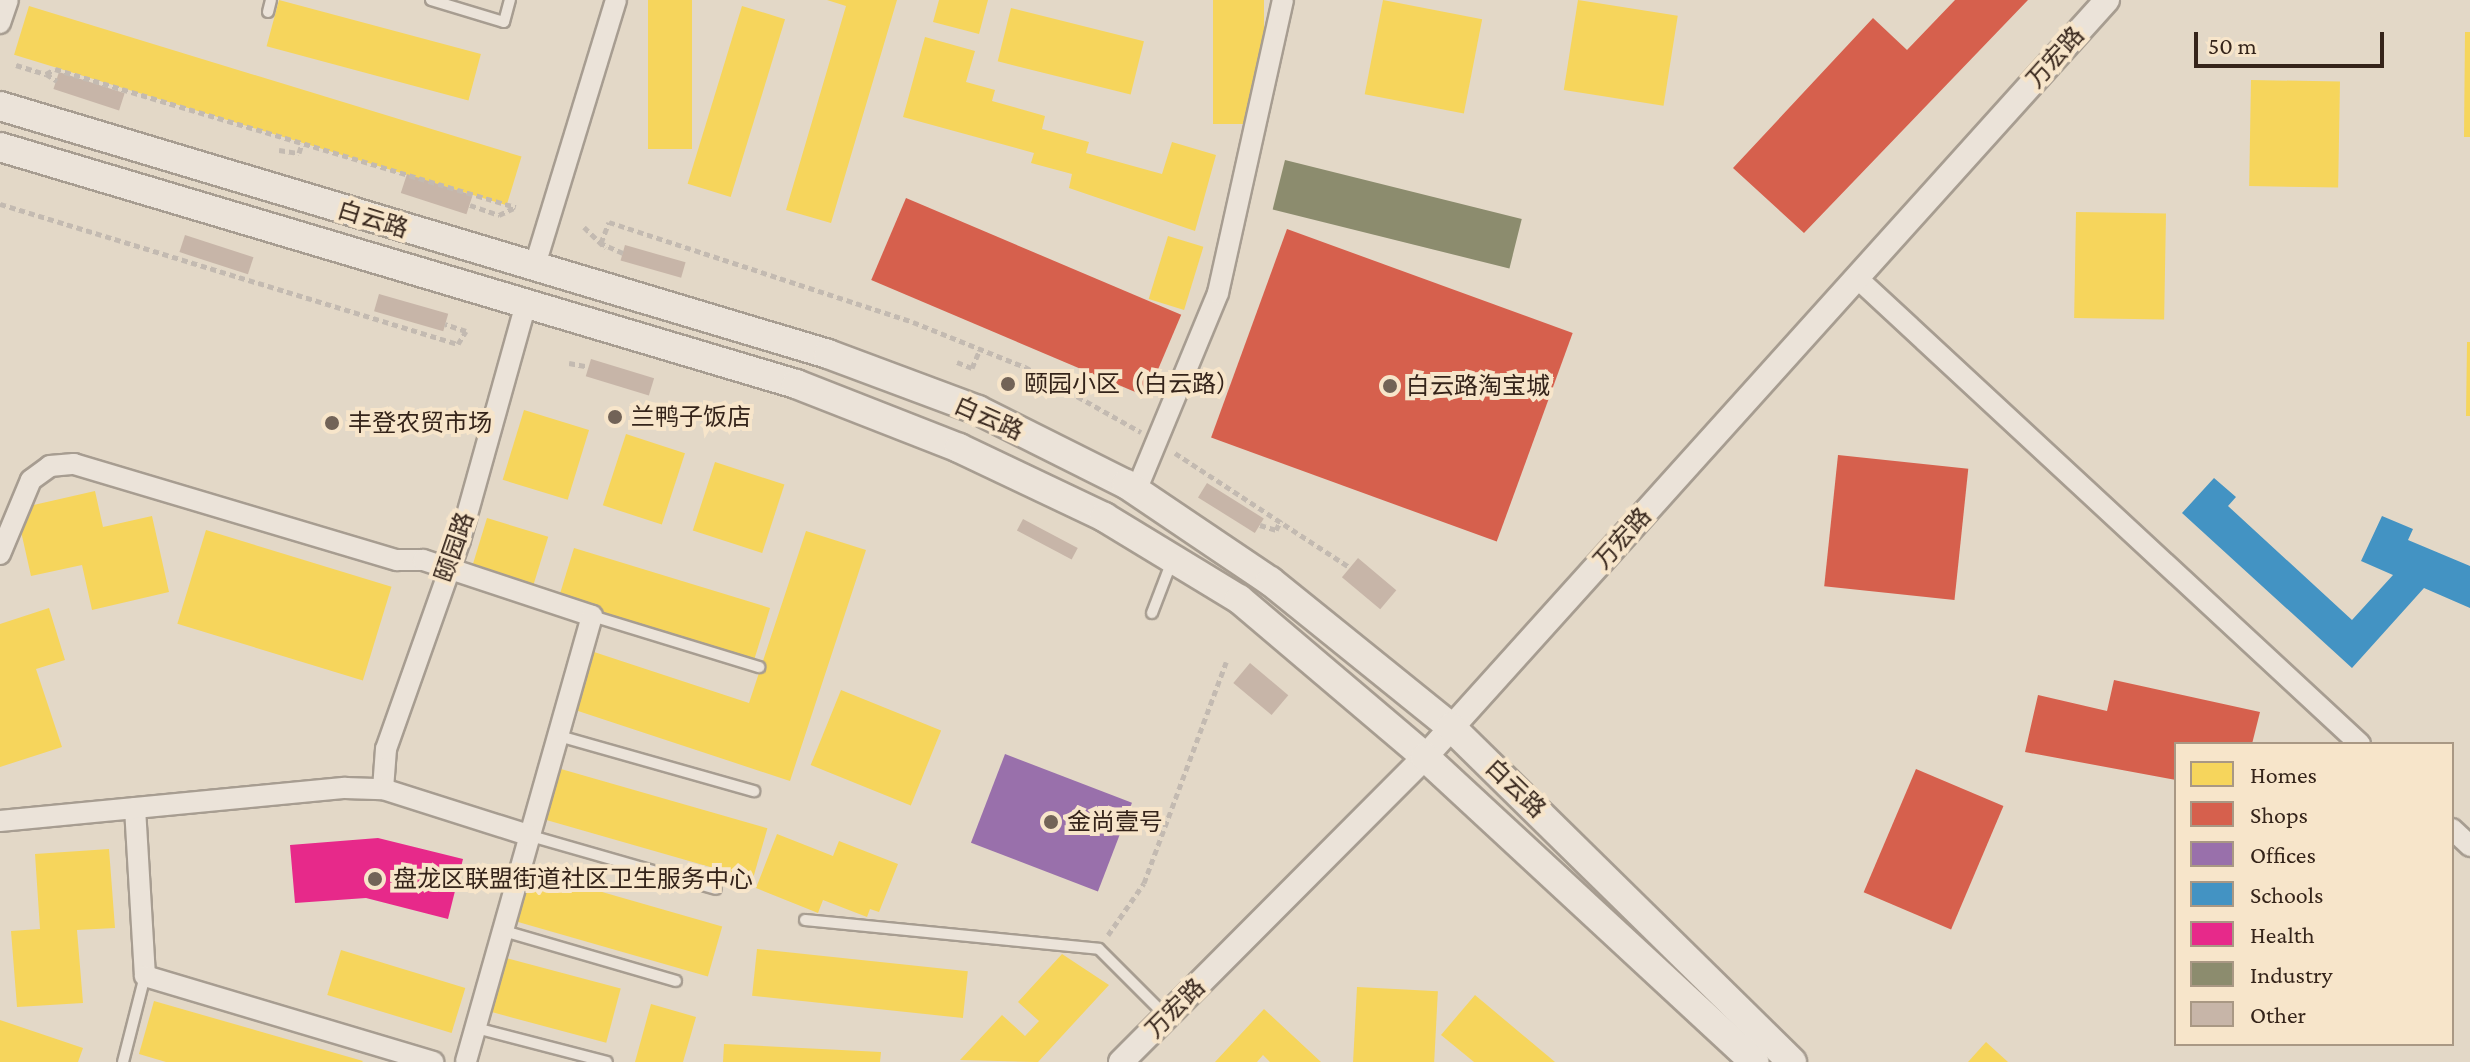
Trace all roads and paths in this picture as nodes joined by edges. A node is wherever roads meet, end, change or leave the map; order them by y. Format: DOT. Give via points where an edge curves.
graph roads {
  1 [pos="8,0"];
  2 [pos="271,0"];
  3 [pos="431,0"];
  4 [pos="510,0"];
  5 [pos="616,0"];
  6 [pos="1283,0"];
  7 [pos="2107,0"];
  8 [pos="268,12"];
  9 [pos="0,23"];
  10 [pos="16,65"];
  11 [pos="46,74"];
  12 [pos="57,81"];
  13 [pos="0,106"];
  14 [pos="302,143"];
  15 [pos="0,147"];
  16 [pos="279,150"];
  17 [pos="0,204"];
  18 [pos="470,205"];
  19 [pos="584,227"];
  20 [pos="535,265"];
  21 [pos="1856,277"];
  22 [pos="526,304"];
  23 [pos="445,324"];
  24 [pos="980,349"];
  25 [pos="957,362"];
  26 [pos="569,363"];
  27 [pos="589,367"];
  28 [pos="1141,432"];
  29 [pos="1174,453"];
  30 [pos="1136,491"];
  31 [pos="1281,520"];
  32 [pos="1260,525"];
  33 [pos="0,554"];
  34 [pos="1173,559"];
  35 [pos="1349,567"];
  36 [pos="448,570"];
  37 [pos="1152,613"];
  38 [pos="592,616"];
  39 [pos="1226,662"];
  40 [pos="759,667"];
  41 [pos="1451,727"];
  42 [pos="559,736"];
  43 [pos="2358,742"];
  44 [pos="1425,757"];
  45 [pos="383,789"];
  46 [pos="754,791"];
  47 [pos="135,808"];
  48 [pos="0,821"];
  49 [pos="2454,831"];
  50 [pos="531,836"];
  51 [pos="2470,846"];
  52 [pos="716,889"];
  53 [pos="805,920"];
  54 [pos="504,931"];
  55 [pos="1099,949"];
  56 [pos="145,976"];
  57 [pos="676,981"];
  58 [pos="1167,1017"];
  59 [pos="476,1028"];
  60 [pos="123,1060"];
  61 [pos="137,1062"];
  62 [pos="433,1062"];
  63 [pos="466,1062"];
  64 [pos="607,1062"];
  65 [pos="1121,1062"];
  66 [pos="1754,1062"];
  67 [pos="1792,1062"];
  1 -- 9 [label="street"];
  2 -- 8 [label="lane"];
  3 -- 4 [label="lane" via="504,22"];
  5 -- 20 [label="street"];
  6 -- 30 [label="street" via="1218,293"];
  7 -- 21 [label="street, 万宏路"];
  10 -- 11 [label="path"];
  11 -- 12 [label="path"];
  11 -- 14 [label="path" via="55,69"];
  13 -- 20 [label="main road, 白云路"];
  14 -- 16 [label="path" via="299,153"];
  14 -- 18 [label="path" via="516,207 499,215"];
  15 -- 22 [label="main road, 白云路"];
  17 -- 23 [label="path" via="458,344 466,331"];
  19 -- 24 [label="path" via="597,245 623,253 601,243 609,222"];
  20 -- 30 [label="main road, 白云路" via="828,354 978,410"];
  21 -- 41 [label="street, 万宏路"];
  21 -- 43 [label="street"];
  22 -- 34 [label="main road, 白云路" via="796,384 959,448"];
  22 -- 36 [label="street, 颐园路"];
  24 -- 25 [label="path" via="972,368"];
  24 -- 28 [label="path"];
  26 -- 27 [label="path"];
  29 -- 31 [label="path"];
  30 -- 41 [label="main road, 白云路" via="1270,581"];
  31 -- 32 [label="path" via="1276,530"];
  31 -- 35 [label="path"];
  33 -- 36 [label="street" via="31,480 50,466 74,464"];
  34 -- 37 [label="lane"];
  34 -- 44 [label="main road, 白云路" via="1239,599"];
  36 -- 38 [label="street"];
  36 -- 45 [label="street, 颐园路" via="386,749"];
  38 -- 40 [label="lane"];
  38 -- 42 [label="street"];
  39 -- 55 [label="path" via="1144,883"];
  41 -- 44 [label="street, 万宏路"];
  41 -- 67 [label="main road, 白云路"];
  42 -- 46 [label="lane"];
  42 -- 50 [label="street"];
  44 -- 58 [label="street, 万宏路"];
  44 -- 66 [label="main road, 白云路"];
  45 -- 47 [label="street"];
  45 -- 50 [label="street"];
  47 -- 48 [label="street"];
  47 -- 56 [label="street"];
  49 -- 51 [label="street"];
  50 -- 52 [label="lane"];
  50 -- 54 [label="street"];
  53 -- 55 [label="lane"];
  54 -- 57 [label="lane"];
  54 -- 59 [label="street"];
  55 -- 58 [label="lane"];
  56 -- 60 [label="lane"];
  56 -- 62 [label="street"];
  58 -- 65 [label="street, 万宏路"];
  59 -- 63 [label="street"];
  59 -- 64 [label="lane"];
  60 -- 61 [label="lane"];
}
